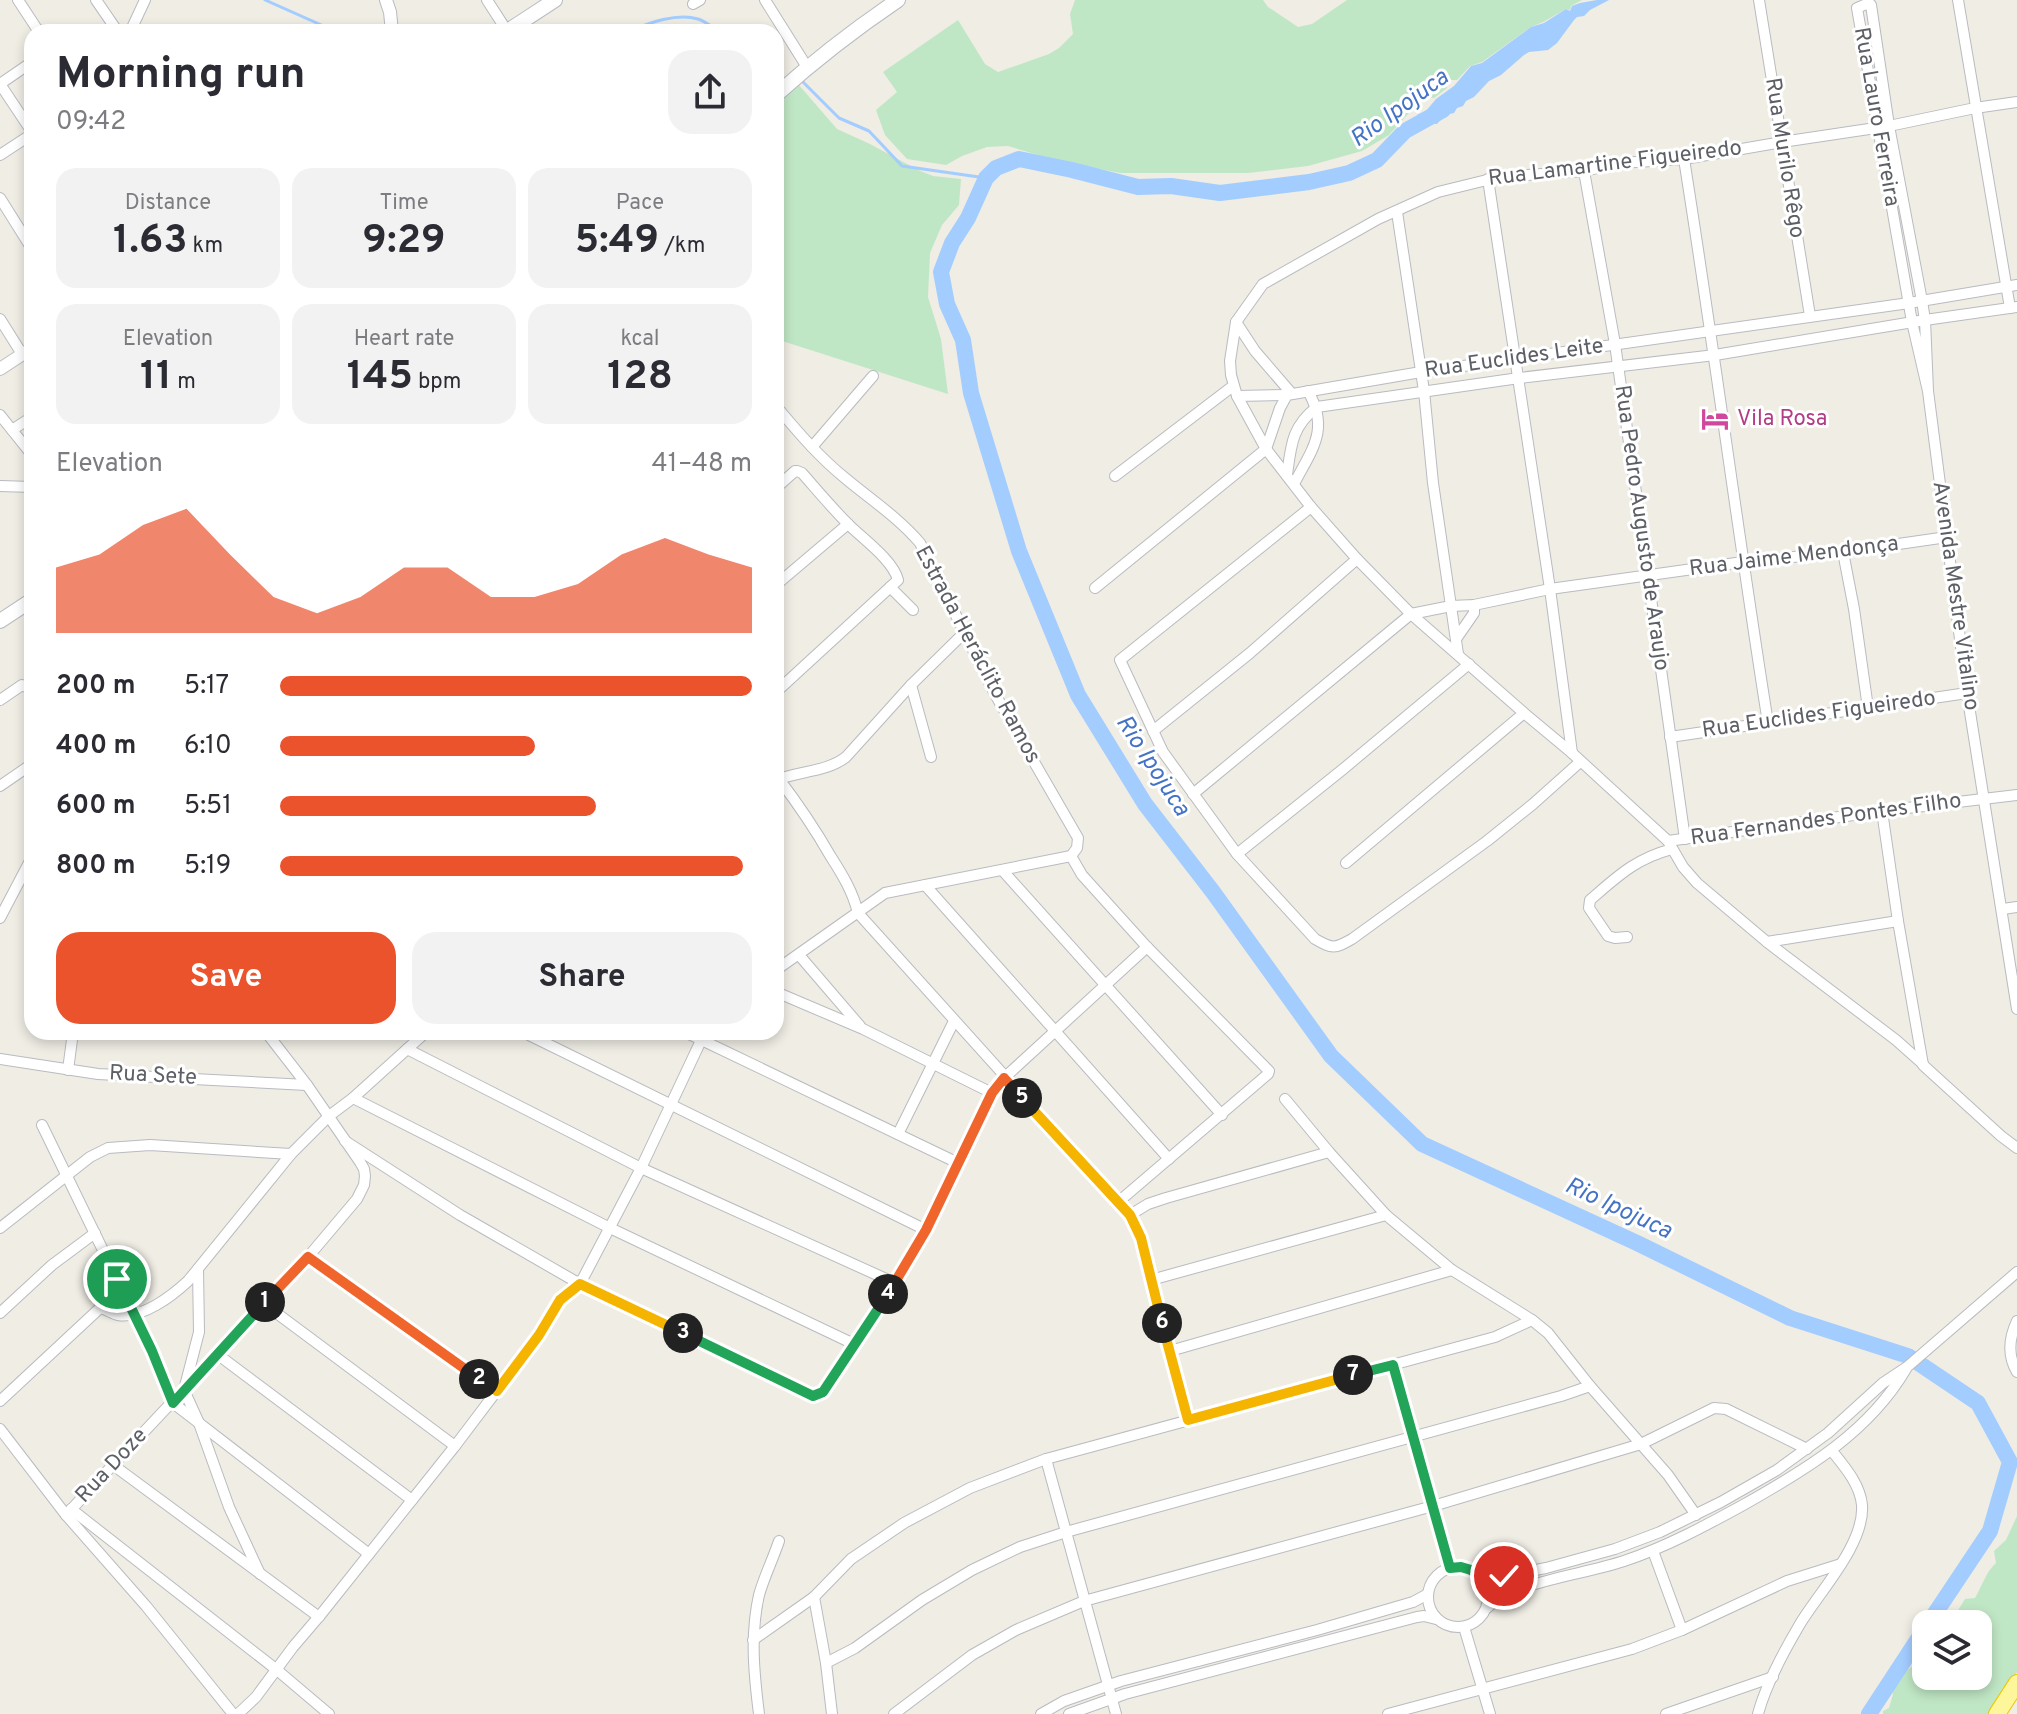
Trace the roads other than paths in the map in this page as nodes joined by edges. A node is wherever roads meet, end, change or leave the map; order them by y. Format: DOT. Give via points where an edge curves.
graph roads {
  1 [pos="18,0"];
  2 [pos="96,0"];
  3 [pos="145,0"];
  4 [pos="386,0"];
  5 [pos="487,0"];
  6 [pos="555,0"];
  7 [pos="765,0"];
  8 [pos="898,0"];
  9 [pos="1759,0"];
  10 [pos="1958,0"];
  11 [pos="34,24"];
  12 [pos="112,24"];
  13 [pos="134,24"];
  14 [pos="391,24"];
  15 [pos="502,24"];
  16 [pos="519,24"];
  17 [pos="780,24"];
  18 [pos="784,30"];
  19 [pos="807,67"];
  20 [pos="24,68"];
  21 [pos="0,84"];
  22 [pos="784,88"];
  23 [pos="2017,102"];
  24 [pos="1975,108"];
  25 [pos="24,121"];
  26 [pos="1889,126"];
  27 [pos="1877,128"];
  28 [pos="24,138"];
  29 [pos="1782,142"];
  30 [pos="0,155"];
  31 [pos="1684,159"];
  32 [pos="1584,171"];
  33 [pos="1488,179"];
  34 [pos="0,198"];
  35 [pos="1397,212"];
  36 [pos="24,236"];
  37 [pos="1911,245"];
  38 [pos="1899,247"];
  39 [pos="2012,285"];
  40 [pos="1922,301"];
  41 [pos="1909,303"];
  42 [pos="2013,308"];
  43 [pos="1810,316"];
  44 [pos="0,319"];
  45 [pos="1925,320"];
  46 [pos="1236,322"];
  47 [pos="1912,322"];
  48 [pos="1711,331"];
  49 [pos="1615,344"];
  50 [pos="24,347"];
  51 [pos="24,353"];
  52 [pos="1715,355"];
  53 [pos="1516,359"];
  54 [pos="1618,365"];
  55 [pos="0,369"];
  56 [pos="1421,372"];
  57 [pos="873,376"];
  58 [pos="1519,378"];
  59 [pos="1235,391"];
  60 [pos="1308,391"];
  61 [pos="1424,391"];
  62 [pos="1928,391"];
  63 [pos="1290,394"];
  64 [pos="1317,407"];
  65 [pos="0,415"];
  66 [pos="784,415"];
  67 [pos="24,422"];
  68 [pos="12,430"];
  69 [pos="24,445"];
  70 [pos="812,447"];
  71 [pos="1266,449"];
  72 [pos="1115,476"];
  73 [pos="1290,479"];
  74 [pos="784,481"];
  75 [pos="0,486"];
  76 [pos="24,487"];
  77 [pos="1311,507"];
  78 [pos="848,524"];
  79 [pos="1947,537"];
  80 [pos="1843,552"];
  81 [pos="1357,559"];
  82 [pos="1743,562"];
  83 [pos="1647,576"];
  84 [pos="784,578"];
  85 [pos="890,587"];
  86 [pos="1095,588"];
  87 [pos="1550,589"];
  88 [pos="24,605"];
  89 [pos="1474,605"];
  90 [pos="1451,606"];
  91 [pos="913,610"];
  92 [pos="1411,614"];
  93 [pos="0,621"];
  94 [pos="964,633"];
  95 [pos="1456,639"];
  96 [pos="1458,654"];
  97 [pos="1469,664"];
  98 [pos="784,685"];
  99 [pos="911,685"];
  100 [pos="24,686"];
  101 [pos="1967,693"];
  102 [pos="0,700"];
  103 [pos="1868,708"];
  104 [pos="1524,713"];
  105 [pos="1768,723"];
  106 [pos="1153,731"];
  107 [pos="1670,737"];
  108 [pos="931,757"];
  109 [pos="1576,758"];
  110 [pos="24,770"];
  111 [pos="784,778"];
  112 [pos="0,786"];
  113 [pos="784,788"];
  114 [pos="1193,794"];
  115 [pos="2017,795"];
  116 [pos="1985,799"];
  117 [pos="1882,811"];
  118 [pos="1685,839"];
  119 [pos="1670,845"];
  120 [pos="1237,854"];
  121 [pos="1071,856"];
  122 [pos="1346,863"];
  123 [pos="1003,871"];
  124 [pos="24,872"];
  125 [pos="925,885"];
  126 [pos="2017,907"];
  127 [pos="2003,909"];
  128 [pos="858,913"];
  129 [pos="0,918"];
  130 [pos="1898,921"];
  131 [pos="1627,937"];
  132 [pos="1767,942"];
  133 [pos="1147,947"];
  134 [pos="799,955"];
  135 [pos="784,965"];
  136 [pos="1105,986"];
  137 [pos="784,995"];
  138 [pos="2017,1009"];
  139 [pos="954,1021"];
  140 [pos="863,1029"];
  141 [pos="1056,1031"];
  142 [pos="72,1040"];
  143 [pos="272,1040"];
  144 [pos="417,1040"];
  145 [pos="539,1040"];
  146 [pos="700,1040"];
  147 [pos="710,1040"];
  148 [pos="407,1049"];
  149 [pos="0,1059"];
  150 [pos="933,1064"];
  151 [pos="1923,1065"];
  152 [pos="68,1070"];
  153 [pos="1004,1078"];
  154 [pos="307,1085"];
  155 [pos="992,1093"];
  156 [pos="353,1098"];
  157 [pos="1285,1099"];
  158 [pos="671,1106"];
  159 [pos="1222,1115"];
  160 [pos="329,1116"];
  161 [pos="42,1125"];
  162 [pos="898,1134"];
  163 [pos="345,1141"];
  164 [pos="2017,1148"];
  165 [pos="1329,1152"];
  166 [pos="291,1154"];
  167 [pos="1169,1159"];
  168 [pos="958,1163"];
  169 [pos="641,1168"];
  170 [pos="67,1174"];
  171 [pos="1117,1203"];
  172 [pos="1130,1215"];
  173 [pos="1386,1215"];
  174 [pos="0,1228"];
  175 [pos="610,1228"];
  176 [pos="926,1230"];
  177 [pos="95,1233"];
  178 [pos="308,1257"];
  179 [pos="198,1269"];
  180 [pos="1452,1270"];
  181 [pos="2017,1272"];
  182 [pos="1151,1280"];
  183 [pos="895,1283"];
  184 [pos="580,1284"];
  185 [pos="263,1303"];
  186 [pos="0,1313"];
  187 [pos="133,1314"];
  188 [pos="1532,1320"];
  189 [pos="2017,1321"];
  190 [pos="856,1345"];
  191 [pos="1170,1351"];
  192 [pos="217,1354"];
  193 [pos="1910,1364"];
  194 [pos="1393,1365"];
  195 [pos="2017,1372"];
  196 [pos="1590,1386"];
  197 [pos="184,1390"];
  198 [pos="497,1391"];
  199 [pos="0,1401"];
  200 [pos="173,1403"];
  201 [pos="1188,1420"];
  202 [pos="199,1423"];
  203 [pos="0,1429"];
  204 [pos="1413,1437"];
  205 [pos="1641,1444"];
  206 [pos="455,1446"];
  207 [pos="1807,1449"];
  208 [pos="1832,1451"];
  209 [pos="1046,1459"];
  210 [pos="113,1465"];
  211 [pos="412,1500"];
  212 [pos="1433,1506"];
  213 [pos="69,1512"];
  214 [pos="1696,1515"];
  215 [pos="1066,1532"];
  216 [pos="779,1541"];
  217 [pos="1653,1551"];
  218 [pos="369,1554"];
  219 [pos="1841,1564"];
  220 [pos="1450,1568"];
  221 [pos="260,1574"];
  222 [pos="1480,1576"];
  223 [pos="1428,1594"];
  224 [pos="814,1597"];
  225 [pos="1084,1601"];
  226 [pos="1487,1608"];
  227 [pos="319,1617"];
  228 [pos="1436,1619"];
  229 [pos="1464,1627"];
  230 [pos="1682,1630"];
  231 [pos="753,1640"];
  232 [pos="826,1663"];
  233 [pos="277,1670"];
  234 [pos="1773,1677"];
  235 [pos="2017,1683"];
  236 [pos="1107,1686"];
  237 [pos="1483,1688"];
  238 [pos="1111,1699"];
  239 [pos="236,1714"];
  240 [pos="329,1714"];
  241 [pos="759,1714"];
  242 [pos="832,1714"];
  243 [pos="894,1714"];
  244 [pos="1041,1714"];
  245 [pos="1069,1714"];
  246 [pos="1116,1714"];
  247 [pos="1388,1714"];
  248 [pos="1490,1714"];
  249 [pos="1666,1714"];
  250 [pos="1758,1714"];
  251 [pos="1997,1714"];
  1 -- 11 [label="street"];
  2 -- 12 [label="street"];
  3 -- 13 [label="street"];
  4 -- 14 [label="street"];
  5 -- 15 [label="street"];
  6 -- 16 [label="main road"];
  7 -- 17 [label="street"];
  8 -- 19 [label="main road"];
  9 -- 29 [label="street, Rua Murilo Rêgo"];
  10 -- 24 [label="street"];
  18 -- 19 [label="street"];
  19 -- 22 [label="main road"];
  20 -- 21 [label="street"];
  21 -- 25 [label="street"];
  23 -- 24 [label="street, Rua Lamartine Figueiredo"];
  24 -- 26 [label="street, Rua Lamartine Figueiredo"];
  24 -- 39 [label="street"];
  26 -- 27 [label="street, Rua Lamartine Figueiredo"];
  26 -- 27 [label="street, Rua Lauro Ferreira" via="1870,3 1857,8"];
  26 -- 37 [label="street, Rua Lauro Ferreira"];
  27 -- 29 [label="street, Rua Lamartine Figueiredo"];
  27 -- 38 [label="street, Rua Lauro Ferreira"];
  28 -- 30 [label="street"];
  29 -- 31 [label="street, Rua Lamartine Figueiredo"];
  29 -- 43 [label="street, Rua Murilo Rêgo"];
  31 -- 32 [label="street, Rua Lamartine Figueiredo"];
  31 -- 48 [label="street"];
  32 -- 33 [label="street, Rua Lamartine Figueiredo"];
  32 -- 49 [label="street, Rua Pedro Augusto de Araujo"];
  33 -- 35 [label="street, Rua Lamartine Figueiredo" via="1438,192"];
  33 -- 53 [label="street"];
  34 -- 36 [label="street"];
  35 -- 46 [label="street, Rua Lamartine Figueiredo" via="1263,284"];
  35 -- 56 [label="street"];
  37 -- 38 [label="street"];
  37 -- 40 [label="street, Rua Lauro Ferreira"];
  38 -- 41 [label="street, Rua Lauro Ferreira"];
  39 -- 40 [label="street, Rua Euclides Leite"];
  39 -- 42 [label="street"];
  40 -- 41 [label="street, Rua Euclides Leite"];
  40 -- 45 [label="street, Rua Lauro Ferreira"];
  41 -- 43 [label="street, Rua Euclides Leite"];
  41 -- 47 [label="street, Rua Lauro Ferreira"];
  42 -- 45 [label="street, Rua Euclides Leite"];
  43 -- 48 [label="street, Rua Euclides Leite"];
  44 -- 50 [label="street"];
  45 -- 47 [label="street, Rua Euclides Leite"];
  45 -- 62 [label="street, Avenida Mestre Vitalino"];
  46 -- 59 [label="street" via="1230,361"];
  46 -- 63 [label="street"];
  47 -- 52 [label="street, Rua Euclides Leite"];
  47 -- 62 [label="street, Avenida Mestre Vitalino"];
  48 -- 49 [label="street, Rua Euclides Leite"];
  48 -- 52 [label="street"];
  49 -- 53 [label="street, Rua Euclides Leite"];
  49 -- 54 [label="street, Rua Pedro Augusto de Araujo"];
  51 -- 55 [label="street"];
  52 -- 54 [label="street, Rua Euclides Leite"];
  52 -- 82 [label="street"];
  53 -- 56 [label="street, Rua Euclides Leite"];
  53 -- 58 [label="street"];
  54 -- 58 [label="street, Rua Euclides Leite"];
  54 -- 83 [label="street, Rua Pedro Augusto de Araujo"];
  56 -- 60 [label="street, Rua Euclides Leite"];
  56 -- 61 [label="street"];
  57 -- 70 [label="street"];
  58 -- 61 [label="street, Rua Euclides Leite"];
  58 -- 87 [label="street"];
  59 -- 63 [label="street, Rua Euclides Leite"];
  59 -- 71 [label="street"];
  59 -- 72 [label="street"];
  60 -- 63 [label="street, Rua Euclides Leite"];
  60 -- 64 [label="street"];
  61 -- 64 [label="street, Rua Euclides Leite"];
  61 -- 90 [label="street"];
  62 -- 79 [label="street, Avenida Mestre Vitalino"];
  63 -- 71 [label="street"];
  64 -- 73 [label="street" via="1317,440"];
  64 -- 73 [label="street" via="1295,431"];
  65 -- 68 [label="street"];
  66 -- 70 [label="street, Estrada Heráclito Ramos"];
  67 -- 68 [label="street"];
  68 -- 69 [label="street"];
  70 -- 94 [label="street, Estrada Heráclito Ramos" via="920,543"];
  71 -- 73 [label="street"];
  71 -- 86 [label="street"];
  73 -- 77 [label="street"];
  74 -- 78 [label="street" via="799,471"];
  75 -- 76 [label="street"];
  77 -- 81 [label="street"];
  77 -- 106 [label="street" via="1120,660"];
  78 -- 84 [label="street"];
  78 -- 85 [label="street" via="897,574"];
  79 -- 80 [label="street, Rua Jaime Mendonça"];
  79 -- 101 [label="street, Avenida Mestre Vitalino"];
  80 -- 82 [label="street, Rua Jaime Mendonça"];
  80 -- 103 [label="street"];
  81 -- 92 [label="street"];
  81 -- 106 [label="street"];
  82 -- 83 [label="street, Rua Jaime Mendonça"];
  82 -- 105 [label="street"];
  83 -- 87 [label="street, Rua Jaime Mendonça"];
  83 -- 107 [label="street, Rua Pedro Augusto de Araujo"];
  85 -- 91 [label="street"];
  85 -- 98 [label="street"];
  87 -- 89 [label="street, Rua Jaime Mendonça"];
  87 -- 109 [label="street"];
  88 -- 93 [label="main road"];
  89 -- 90 [label="street, Rua Jaime Mendonça"];
  89 -- 95 [label="street"];
  90 -- 92 [label="street, Rua Jaime Mendonça"];
  90 -- 95 [label="street"];
  92 -- 96 [label="street"];
  92 -- 114 [label="street"];
  94 -- 99 [label="street"];
  94 -- 121 [label="street, Estrada Heráclito Ramos" via="1078,838"];
  95 -- 96 [label="street"];
  96 -- 97 [label="street"];
  97 -- 104 [label="street"];
  97 -- 120 [label="street"];
  99 -- 108 [label="street"];
  99 -- 111 [label="street" via="839,763"];
  100 -- 102 [label="street"];
  101 -- 103 [label="street, Rua Euclides Figueiredo"];
  101 -- 116 [label="street, Avenida Mestre Vitalino"];
  103 -- 105 [label="street, Rua Euclides Figueiredo"];
  104 -- 109 [label="street"];
  104 -- 122 [label="street"];
  105 -- 107 [label="street, Rua Euclides Figueiredo"];
  106 -- 114 [label="street"];
  107 -- 118 [label="street, Rua Pedro Augusto de Araujo"];
  109 -- 119 [label="street"];
  109 -- 120 [label="street" via="1533,804 1487,841 1337,948 1315,939"];
  110 -- 112 [label="street"];
  113 -- 128 [label="street" via="816,831"];
  114 -- 120 [label="street"];
  115 -- 116 [label="street, Rua Fernandes Pontes Filho"];
  116 -- 117 [label="street, Rua Fernandes Pontes Filho"];
  116 -- 127 [label="street, Avenida Mestre Vitalino"];
  117 -- 118 [label="street, Rua Fernandes Pontes Filho"];
  117 -- 130 [label="street"];
  118 -- 119 [label="street, Rua Fernandes Pontes Filho"];
  119 -- 131 [label="street, Rua Fernandes Pontes Filho" via="1632,865 1590,900 1589,908 1608,936"];
  119 -- 132 [label="street" via="1697,883"];
  121 -- 123 [label="street"];
  121 -- 133 [label="street"];
  123 -- 125 [label="street"];
  123 -- 136 [label="street"];
  124 -- 129 [label="street"];
  125 -- 128 [label="street" via="885,893"];
  125 -- 141 [label="street"];
  126 -- 127 [label="street"];
  127 -- 138 [label="street, Avenida Mestre Vitalino"];
  128 -- 134 [label="street"];
  128 -- 139 [label="street"];
  130 -- 132 [label="street"];
  130 -- 151 [label="street"];
  132 -- 151 [label="street"];
  133 -- 136 [label="street"];
  133 -- 159 [label="street" via="1269,1071"];
  134 -- 135 [label="street"];
  134 -- 140 [label="street"];
  136 -- 141 [label="street"];
  136 -- 159 [label="street"];
  137 -- 140 [label="street"];
  139 -- 150 [label="street"];
  139 -- 153 [label="street"];
  140 -- 150 [label="street"];
  141 -- 153 [label="street"];
  141 -- 167 [label="street"];
  142 -- 152 [label="street"];
  143 -- 154 [label="street"];
  144 -- 148 [label="street"];
  145 -- 158 [label="street"];
  146 -- 158 [label="street"];
  147 -- 162 [label="street"];
  148 -- 156 [label="street"];
  148 -- 169 [label="street"];
  149 -- 152 [label="street, Rua Sete"];
  150 -- 155 [label="street"];
  150 -- 162 [label="street"];
  151 -- 164 [label="street"];
  152 -- 154 [label="street, Rua Sete"];
  153 -- 155 [label="street"];
  153 -- 171 [label="street"];
  154 -- 160 [label="street"];
  155 -- 168 [label="street"];
  156 -- 160 [label="street"];
  156 -- 175 [label="street"];
  157 -- 165 [label="street"];
  158 -- 169 [label="street"];
  158 -- 176 [label="street"];
  159 -- 167 [label="street"];
  160 -- 163 [label="street"];
  160 -- 166 [label="street"];
  161 -- 170 [label="street"];
  162 -- 168 [label="street"];
  163 -- 178 [label="street, Rua Doze" via="364,1169 364,1185"];
  163 -- 184 [label="street"];
  165 -- 172 [label="street" via="1166,1198"];
  165 -- 173 [label="street"];
  166 -- 170 [label="street" via="128,1145 108,1148"];
  166 -- 179 [label="street"];
  167 -- 171 [label="street"];
  168 -- 176 [label="street"];
  169 -- 175 [label="street"];
  169 -- 183 [label="street"];
  170 -- 174 [label="street"];
  170 -- 177 [label="street"];
  171 -- 172 [label="street"];
  172 -- 182 [label="street"];
  173 -- 180 [label="street"];
  173 -- 182 [label="street"];
  175 -- 184 [label="street"];
  175 -- 190 [label="street"];
  176 -- 183 [label="street"];
  177 -- 186 [label="street"];
  177 -- 187 [label="street"];
  178 -- 185 [label="street, Rua Doze"];
  178 -- 198 [label="street"];
  179 -- 187 [label="street" via="172,1296"];
  179 -- 197 [label="street" via="199,1332"];
  180 -- 188 [label="street"];
  180 -- 191 [label="street"];
  181 -- 193 [label="street"];
  182 -- 191 [label="street"];
  183 -- 190 [label="street"];
  184 -- 190 [label="street" via="813,1396 823,1392"];
  184 -- 198 [label="street" via="560,1300"];
  185 -- 192 [label="street, Rua Doze"];
  185 -- 206 [label="street"];
  187 -- 199 [label="street" via="100,1308"];
  187 -- 200 [label="street"];
  188 -- 194 [label="street" via="1495,1337"];
  188 -- 196 [label="street"];
  189 -- 195 [label="street" via="2010,1341"];
  191 -- 201 [label="street"];
  192 -- 197 [label="street, Rua Doze"];
  192 -- 211 [label="street"];
  193 -- 207 [label="street"];
  193 -- 208 [label="street" via="1863,1424"];
  194 -- 201 [label="street"];
  194 -- 204 [label="street"];
  196 -- 204 [label="street"];
  196 -- 205 [label="street"];
  197 -- 200 [label="street, Rua Doze"];
  197 -- 202 [label="street"];
  198 -- 206 [label="street"];
  200 -- 202 [label="street"];
  200 -- 210 [label="street, Rua Doze"];
  201 -- 209 [label="street"];
  202 -- 218 [label="street"];
  202 -- 221 [label="street"];
  203 -- 213 [label="street"];
  204 -- 212 [label="street"];
  204 -- 215 [label="street"];
  205 -- 207 [label="street" via="1714,1408"];
  205 -- 212 [label="street"];
  205 -- 214 [label="street"];
  206 -- 211 [label="street"];
  207 -- 214 [label="street"];
  208 -- 217 [label="street"];
  208 -- 219 [label="street" via="1848,1471 1862,1505 1859,1527"];
  209 -- 215 [label="street"];
  209 -- 224 [label="street" via="970,1488 904,1523 851,1559"];
  210 -- 213 [label="street, Rua Doze"];
  210 -- 221 [label="street"];
  211 -- 218 [label="street"];
  212 -- 220 [label="street"];
  212 -- 225 [label="street"];
  213 -- 233 [label="street"];
  213 -- 239 [label="street"];
  214 -- 222 [label="street" via="1601,1553 1494,1578"];
  215 -- 225 [label="street"];
  215 -- 232 [label="street" via="972,1570"];
  216 -- 231 [label="street" via="760,1593"];
  217 -- 226 [label="street" via="1508,1592"];
  217 -- 230 [label="street"];
  218 -- 227 [label="street"];
  219 -- 230 [label="street" via="1787,1581"];
  219 -- 234 [label="street" via="1802,1621"];
  220 -- 222 [label="street"];
  220 -- 223 [label="street" via="1438,1575"];
  221 -- 227 [label="street"];
  222 -- 226 [label="street"];
  223 -- 228 [label="street"];
  223 -- 236 [label="street"];
  224 -- 231 [label="street"];
  224 -- 232 [label="street"];
  225 -- 236 [label="street"];
  225 -- 243 [label="street" via="972,1655"];
  226 -- 229 [label="street"];
  227 -- 233 [label="street"];
  228 -- 229 [label="street"];
  228 -- 238 [label="street" via="1417,1617"];
  229 -- 237 [label="street"];
  230 -- 237 [label="street" via="1632,1649"];
  231 -- 241 [label="street"];
  232 -- 242 [label="street"];
  233 -- 239 [label="street"];
  233 -- 240 [label="street"];
  234 -- 249 [label="street"];
  234 -- 250 [label="street"];
  235 -- 251 [label="highway"];
  236 -- 238 [label="street"];
  236 -- 244 [label="street"];
  237 -- 247 [label="street"];
  237 -- 248 [label="street"];
  238 -- 245 [label="street"];
  238 -- 246 [label="street"];
}
